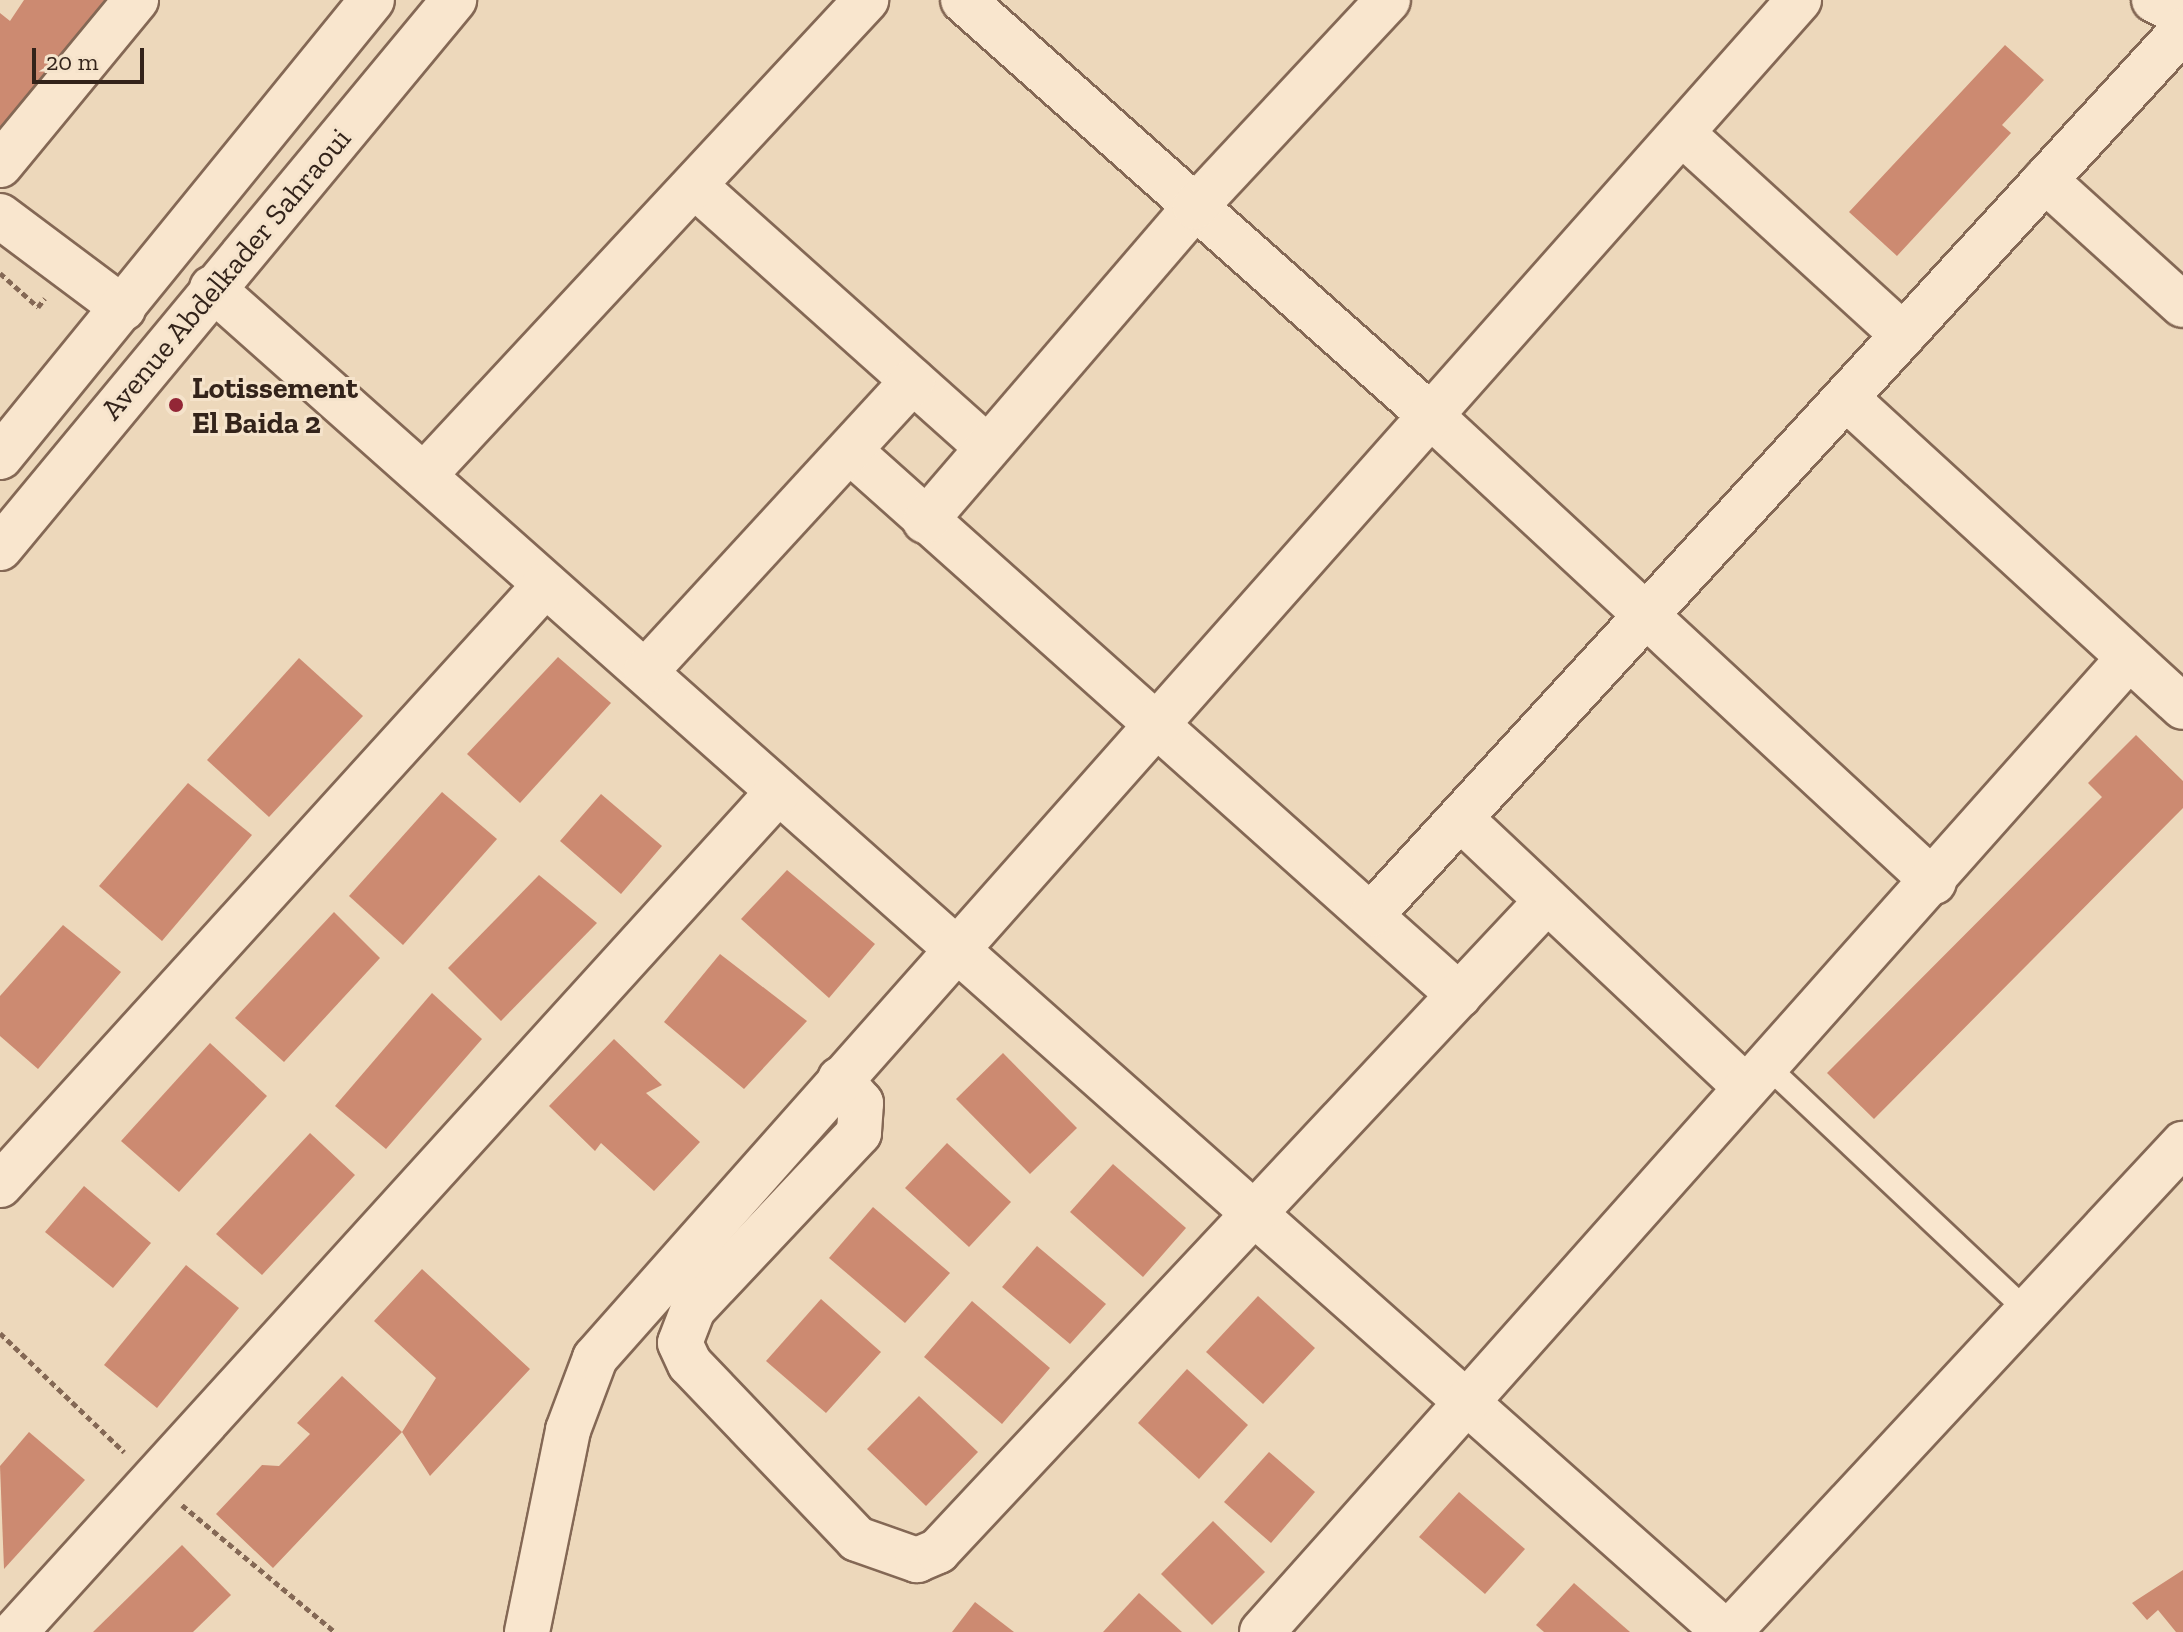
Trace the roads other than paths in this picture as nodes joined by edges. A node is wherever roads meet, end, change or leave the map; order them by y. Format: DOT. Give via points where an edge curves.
graph roads {
  1 [pos="136,0"];
  2 [pos="372,0"];
  3 [pos="454,0"];
  4 [pos="866,0"];
  5 [pos="963,0"];
  6 [pos="1388,0"];
  7 [pos="1799,0"];
  8 [pos="2154,0"];
  9 [pos="2183,14"];
  10 [pos="2183,30"];
  11 [pos="1683,134"];
  12 [pos="0,165"];
  13 [pos="2045,180"];
  14 [pos="696,187"];
  15 [pos="1195,207"];
  16 [pos="0,216"];
  17 [pos="212,288"];
  18 [pos="2183,305"];
  19 [pos="123,308"];
  20 [pos="1903,335"];
  21 [pos="913,381"];
  22 [pos="1846,398"];
  23 [pos="1430,415"];
  24 [pos="987,447"];
  25 [pos="850,451"];
  26 [pos="0,457"];
  27 [pos="427,472"];
  28 [pos="925,521"];
  29 [pos="0,548"];
  30 [pos="545,585"];
  31 [pos="1646,617"];
  32 [pos="2129,658"];
  33 [pos="646,671"];
  34 [pos="2183,707"];
  35 [pos="1157,718"];
  36 [pos="778,792"];
  37 [pos="1462,820"];
  38 [pos="1934,882"];
  39 [pos="1547,901"];
  40 [pos="1372,914"];
  41 [pos="954,950"];
  42 [pos="1459,995"];
  43 [pos="1756,1076"];
  44 [pos="840,1079"];
  45 [pos="2183,1144"];
  46 [pos="0,1185"];
  47 [pos="1253,1219"];
  48 [pos="2024,1308"];
  49 [pos="1467,1405"];
  50 [pos="15,1632"];
  51 [pos="527,1632"];
  52 [pos="1262,1632"];
  53 [pos="1727,1632"];
  1 -- 12 [label="street"];
  2 -- 19 [label="street, Avenue Abdelkader Sahraoui"];
  3 -- 17 [label="street, Avenue Abdelkader Sahraoui"];
  4 -- 14 [label="street"];
  5 -- 15 [label="street"];
  6 -- 15 [label="street"];
  7 -- 11 [label="street"];
  8 -- 9 [label="street"];
  10 -- 13 [label="street"];
  11 -- 20 [label="street"];
  11 -- 23 [label="street"];
  13 -- 18 [label="street"];
  13 -- 20 [label="street"];
  14 -- 21 [label="street"];
  14 -- 27 [label="street"];
  15 -- 23 [label="street"];
  15 -- 24 [label="street"];
  16 -- 19 [label="street"];
  17 -- 27 [label="street"];
  17 -- 29 [label="street, Avenue Abdelkader Sahraoui"];
  19 -- 26 [label="street, Avenue Abdelkader Sahraoui"];
  20 -- 22 [label="street"];
  21 -- 24 [label="street"];
  21 -- 25 [label="street"];
  22 -- 31 [label="street"];
  22 -- 32 [label="street"];
  23 -- 31 [label="street"];
  23 -- 35 [label="street"];
  24 -- 28 [label="street"];
  25 -- 28 [label="street"];
  25 -- 33 [label="street"];
  27 -- 30 [label="street"];
  28 -- 35 [label="street"];
  30 -- 33 [label="street"];
  30 -- 46 [label="street"];
  31 -- 37 [label="street"];
  31 -- 38 [label="street"];
  32 -- 34 [label="street"];
  32 -- 38 [label="street"];
  33 -- 36 [label="street"];
  35 -- 40 [label="street"];
  35 -- 41 [label="street"];
  36 -- 41 [label="street"];
  36 -- 50 [label="street"];
  37 -- 39 [label="street"];
  37 -- 40 [label="street"];
  38 -- 43 [label="street"];
  39 -- 42 [label="street"];
  39 -- 43 [label="street"];
  40 -- 42 [label="street"];
  41 -- 44 [label="street"];
  41 -- 47 [label="street"];
  42 -- 47 [label="street"];
  43 -- 48 [label="lane"];
  43 -- 49 [label="street"];
  44 -- 47 [label="street" via="861,1103 859,1133 693,1309 680,1343 690,1364 857,1539 894,1558 938,1551"];
  44 -- 51 [label="street" via="595,1358 568,1430"];
  45 -- 48 [label="street"];
  47 -- 49 [label="street"];
  48 -- 53 [label="street"];
  49 -- 52 [label="street"];
  49 -- 53 [label="street"];
}
